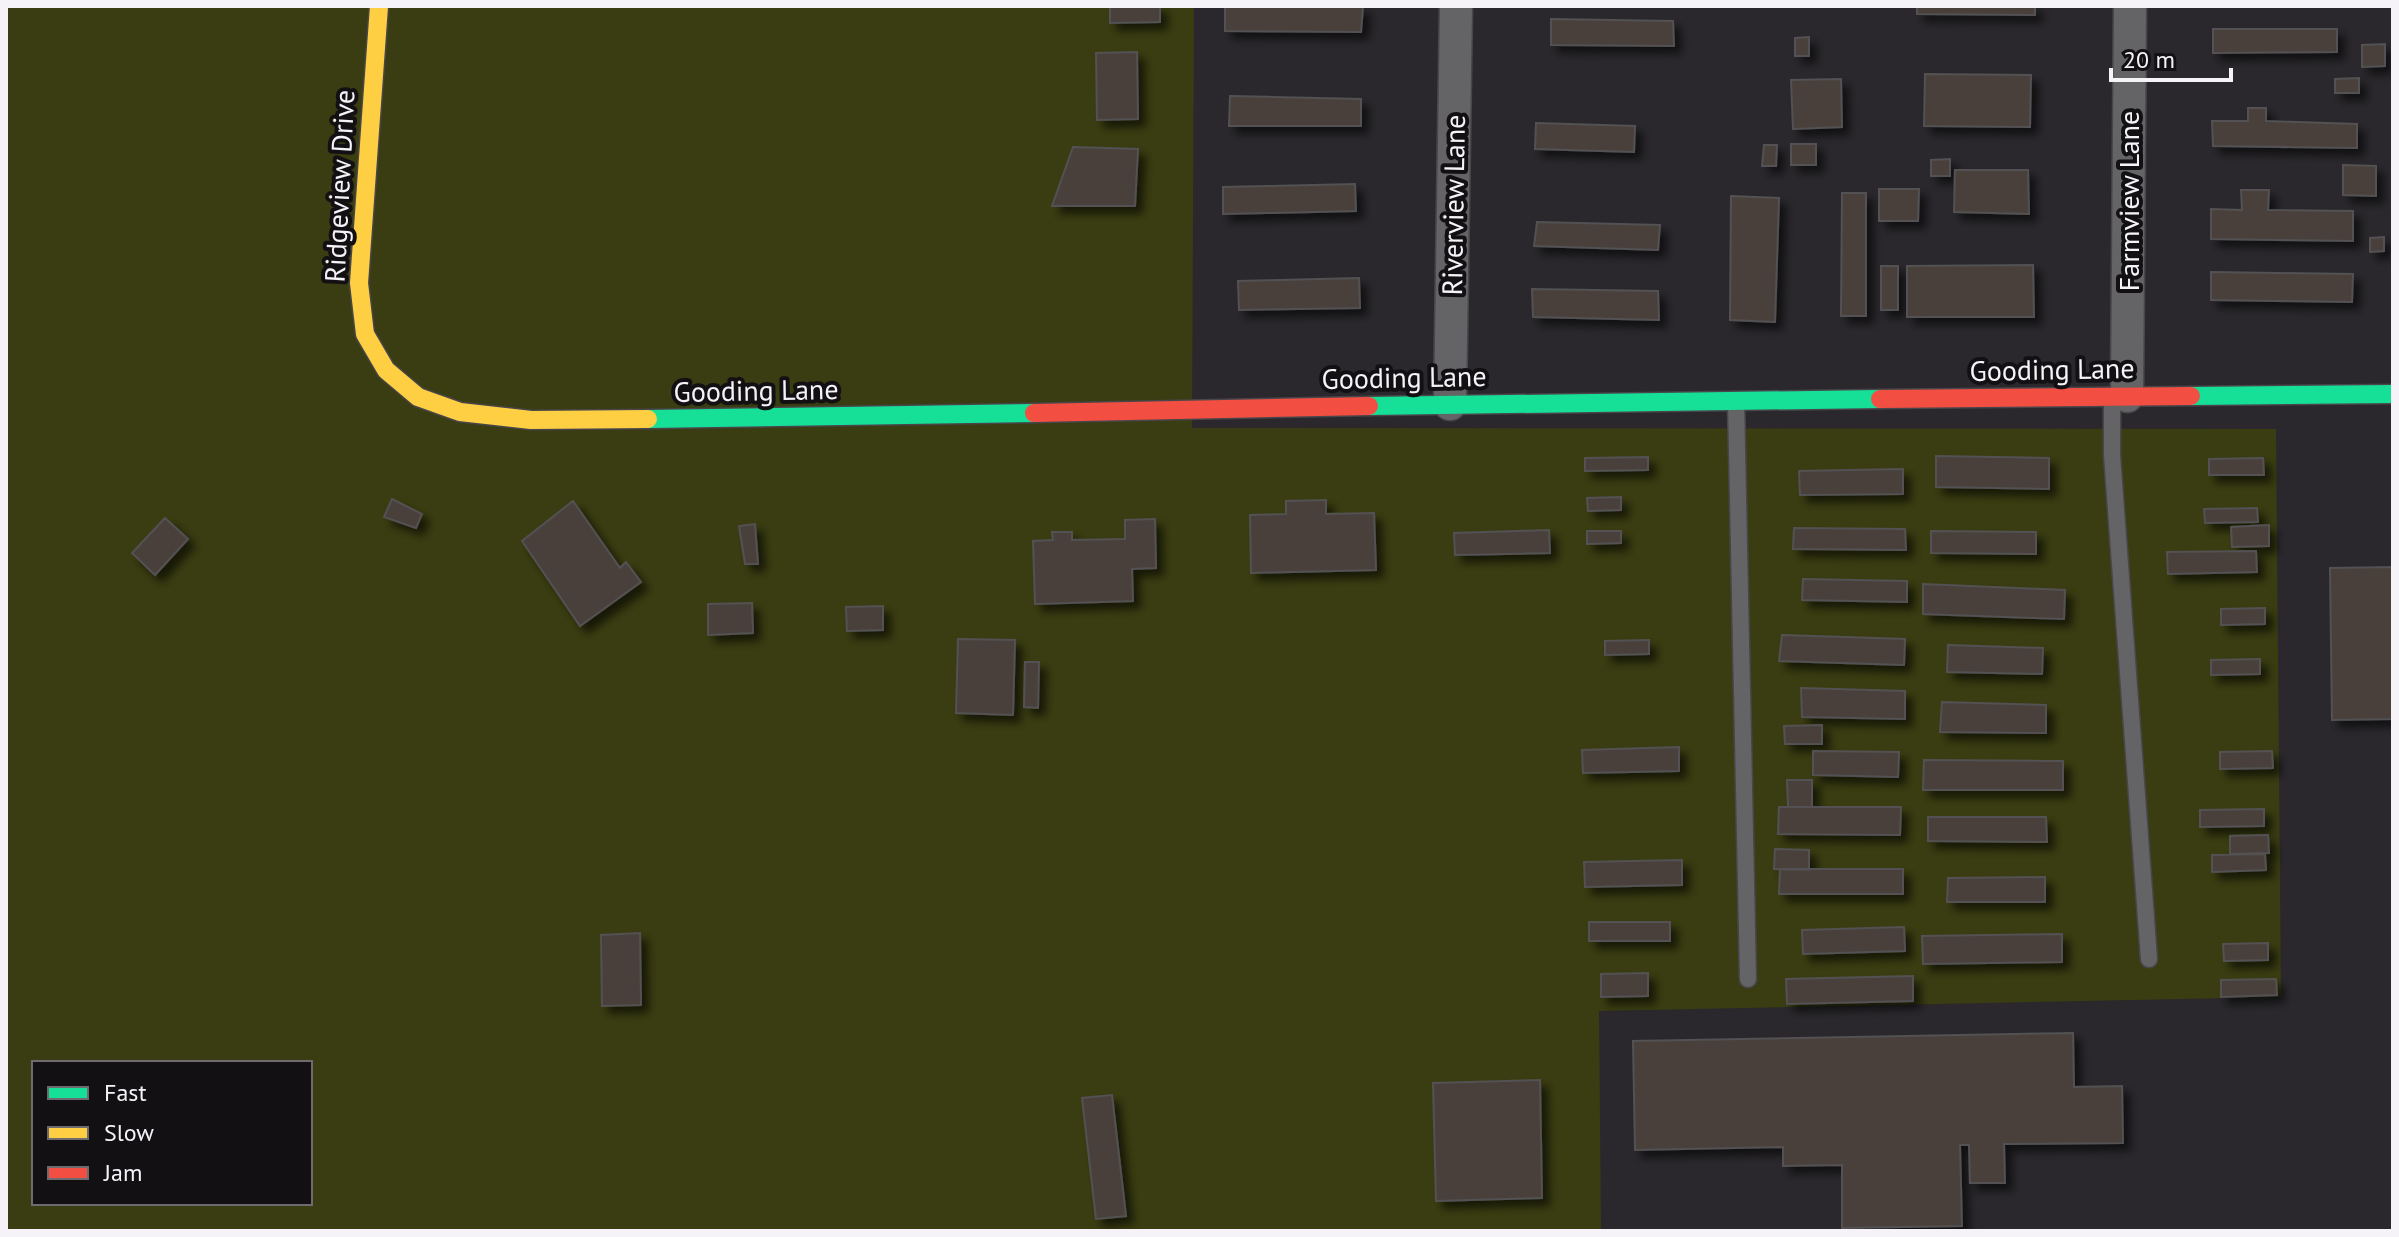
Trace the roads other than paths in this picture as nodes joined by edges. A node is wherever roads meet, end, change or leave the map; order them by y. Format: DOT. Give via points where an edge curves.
graph roads {
  1 [pos="379,6"];
  2 [pos="1456,6"];
  3 [pos="2130,6"];
  4 [pos="2393,394"];
  5 [pos="2120,396"];
  6 [pos="418,397"];
  7 [pos="1736,401"];
  8 [pos="1450,404"];
  9 [pos="2149,959"];
  10 [pos="1748,979"];
  1 -- 6 [label="street, Ridgeview Drive" via="359,283 365,334 386,370"];
  2 -- 8 [label="street, Riverview Lane"];
  3 -- 5 [label="street, Farmview Lane"];
  4 -- 5 [label="street, Gooding Lane"];
  5 -- 7 [label="street, Gooding Lane"];
  5 -- 9 [label="lane" via="2112,455"];
  6 -- 8 [label="street, Gooding Lane" via="460,412 531,420"];
  7 -- 8 [label="street, Gooding Lane"];
  7 -- 10 [label="lane"];
}
